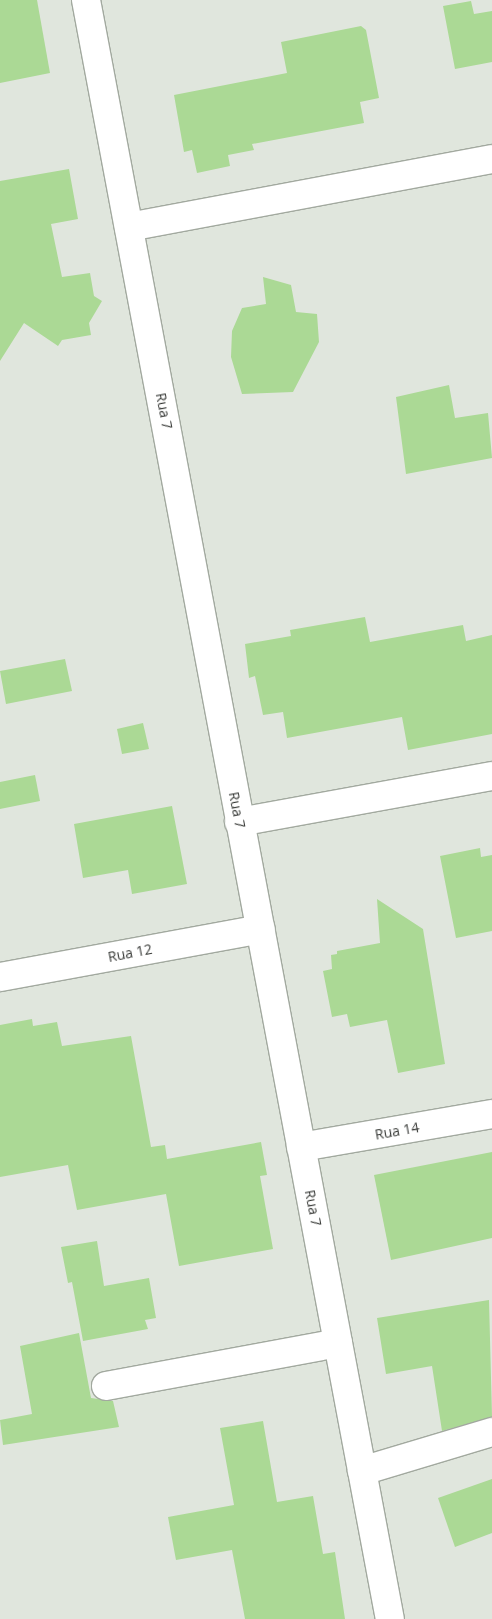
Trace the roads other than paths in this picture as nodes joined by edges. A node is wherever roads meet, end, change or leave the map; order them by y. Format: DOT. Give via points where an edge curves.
graph roads {
  1 [pos="86,0"];
  2 [pos="492,159"];
  3 [pos="130,227"];
  4 [pos="492,776"];
  5 [pos="239,822"];
  6 [pos="260,929"];
  7 [pos="0,977"];
  8 [pos="492,1114"];
  9 [pos="301,1147"];
  10 [pos="338,1343"];
  11 [pos="106,1386"];
  12 [pos="492,1432"];
  13 [pos="362,1471"];
  14 [pos="390,1619"];
  1 -- 3 [label="street, Rua 7"];
  2 -- 3 [label="street"];
  3 -- 5 [label="street, Rua 7"];
  4 -- 5 [label="street"];
  5 -- 6 [label="street, Rua 7"];
  6 -- 7 [label="street, Rua 12"];
  6 -- 9 [label="street, Rua 7"];
  8 -- 9 [label="street, Rua 14"];
  9 -- 10 [label="street, Rua 7"];
  10 -- 11 [label="street"];
  10 -- 13 [label="street, Rua 7"];
  12 -- 13 [label="street"];
  13 -- 14 [label="street, Rua 7"];
}
